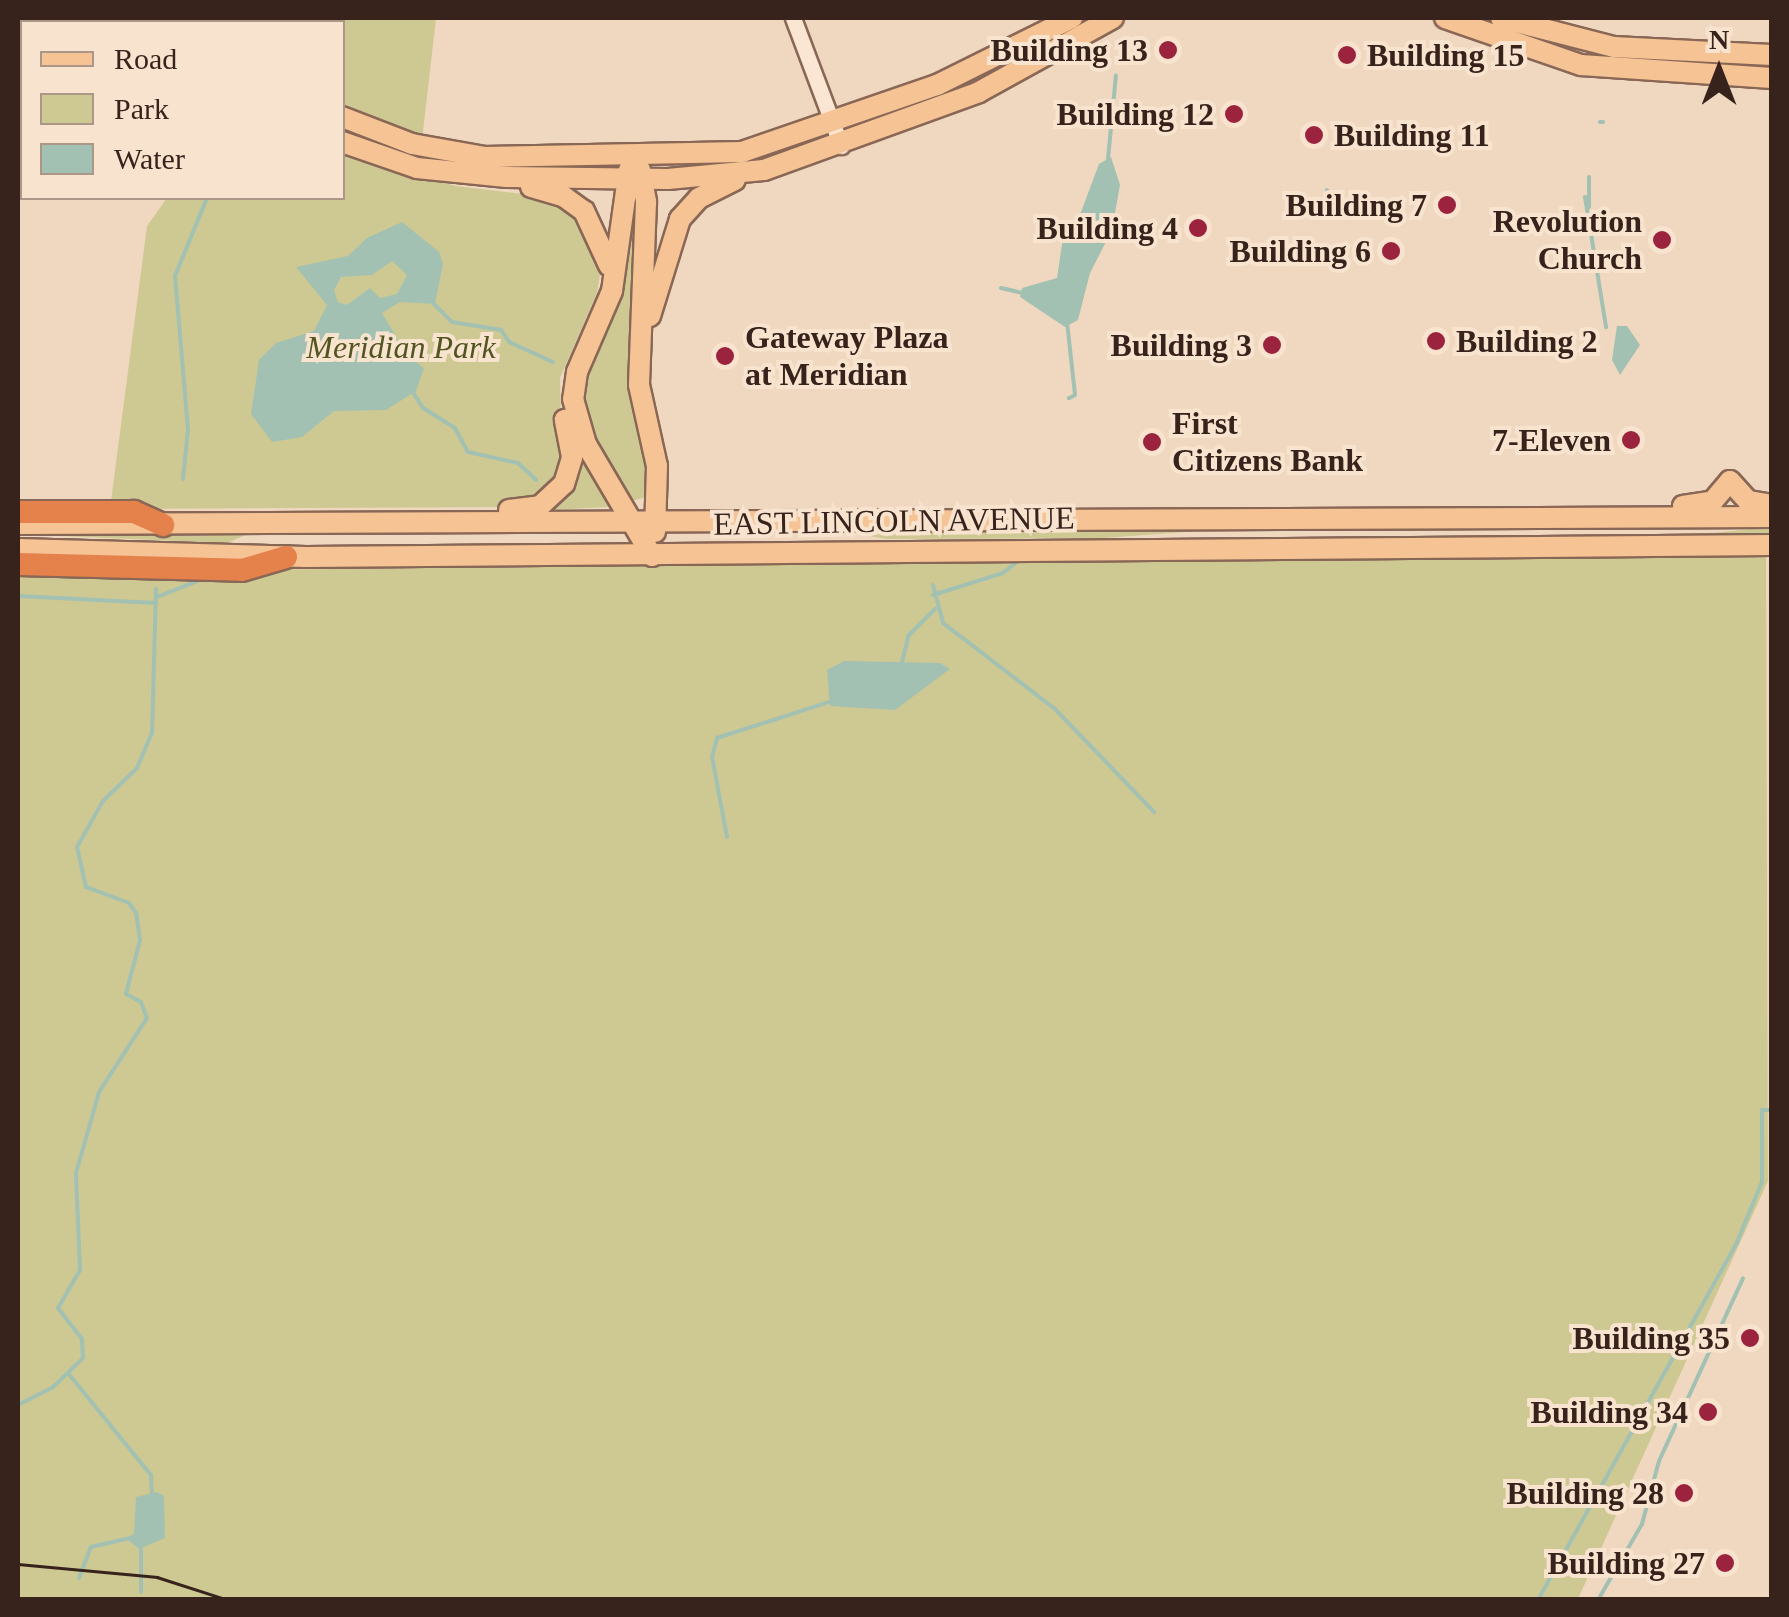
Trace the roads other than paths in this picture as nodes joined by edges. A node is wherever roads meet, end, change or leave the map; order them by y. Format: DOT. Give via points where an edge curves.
graph roads {
  1 [pos="794,18"];
  2 [pos="1072,18"];
  3 [pos="1113,18"];
  4 [pos="1445,18"];
  5 [pos="1501,18"];
  6 [pos="1772,55"];
  7 [pos="1772,78"];
  8 [pos="345,118"];
  9 [pos="833,125"];
  10 [pos="345,143"];
  11 [pos="841,146"];
  12 [pos="635,159"];
  13 [pos="426,170"];
  14 [pos="764,170"];
  15 [pos="635,179"];
  16 [pos="612,291"];
  17 [pos="644,332"];
  18 [pos="577,372"];
  19 [pos="1772,505"];
  20 [pos="18,512"];
  21 [pos="1772,517"];
  22 [pos="1573,518"];
  23 [pos="634,522"];
  24 [pos="656,522"];
  25 [pos="384,523"];
  26 [pos="18,524"];
  27 [pos="163,525"];
  28 [pos="1772,545"];
  29 [pos="18,549"];
  30 [pos="652,556"];
  31 [pos="286,557"];
  32 [pos="18,564"];
  1 -- 9 [label="street"];
  2 -- 9 [label="main road" via="969,72"];
  3 -- 11 [label="main road" via="990,88"];
  4 -- 7 [label="main road" via="1521,48 1610,69"];
  5 -- 6 [label="main road" via="1614,47"];
  8 -- 12 [label="main road" via="403,141 474,156"];
  9 -- 11 [label="street"];
  9 -- 12 [label="main road" via="751,151"];
  10 -- 13 [label="main road"];
  11 -- 14 [label="main road"];
  12 -- 15 [label="main road"];
  13 -- 15 [label="main road"];
  13 -- 16 [label="main road" via="541,188 569,199 601,236"];
  14 -- 15 [label="main road"];
  14 -- 17 [label="main road" via="708,192 680,219"];
  15 -- 16 [label="main road"];
  15 -- 17 [label="main road"];
  16 -- 18 [label="main road"];
  17 -- 24 [label="main road" via="639,385 657,466"];
  18 -- 23 [label="main road" via="580,432"];
  18 -- 25 [label="main road" via="564,400 570,470 550,501 526,510 408,511"];
  19 -- 22 [label="main road" via="1748,501 1730,481 1700,506 1602,506"];
  20 -- 27 [label="highway" via="134,512"];
  21 -- 22 [label="main road, EAST LINCOLN AVENUE"];
  22 -- 24 [label="main road, EAST LINCOLN AVENUE"];
  23 -- 24 [label="main road, EAST LINCOLN AVENUE"];
  23 -- 25 [label="main road, EAST LINCOLN AVENUE"];
  23 -- 30 [label="main road"];
  24 -- 30 [label="main road"];
  25 -- 27 [label="main road, EAST LINCOLN AVENUE"];
  26 -- 27 [label="main road, EAST LINCOLN AVENUE"];
  28 -- 30 [label="main road, EAST LINCOLN AVENUE" via="910,548"];
  29 -- 31 [label="main road, EAST LINCOLN AVENUE"];
  30 -- 31 [label="main road, EAST LINCOLN AVENUE"];
  31 -- 32 [label="highway" via="242,570"];
}
